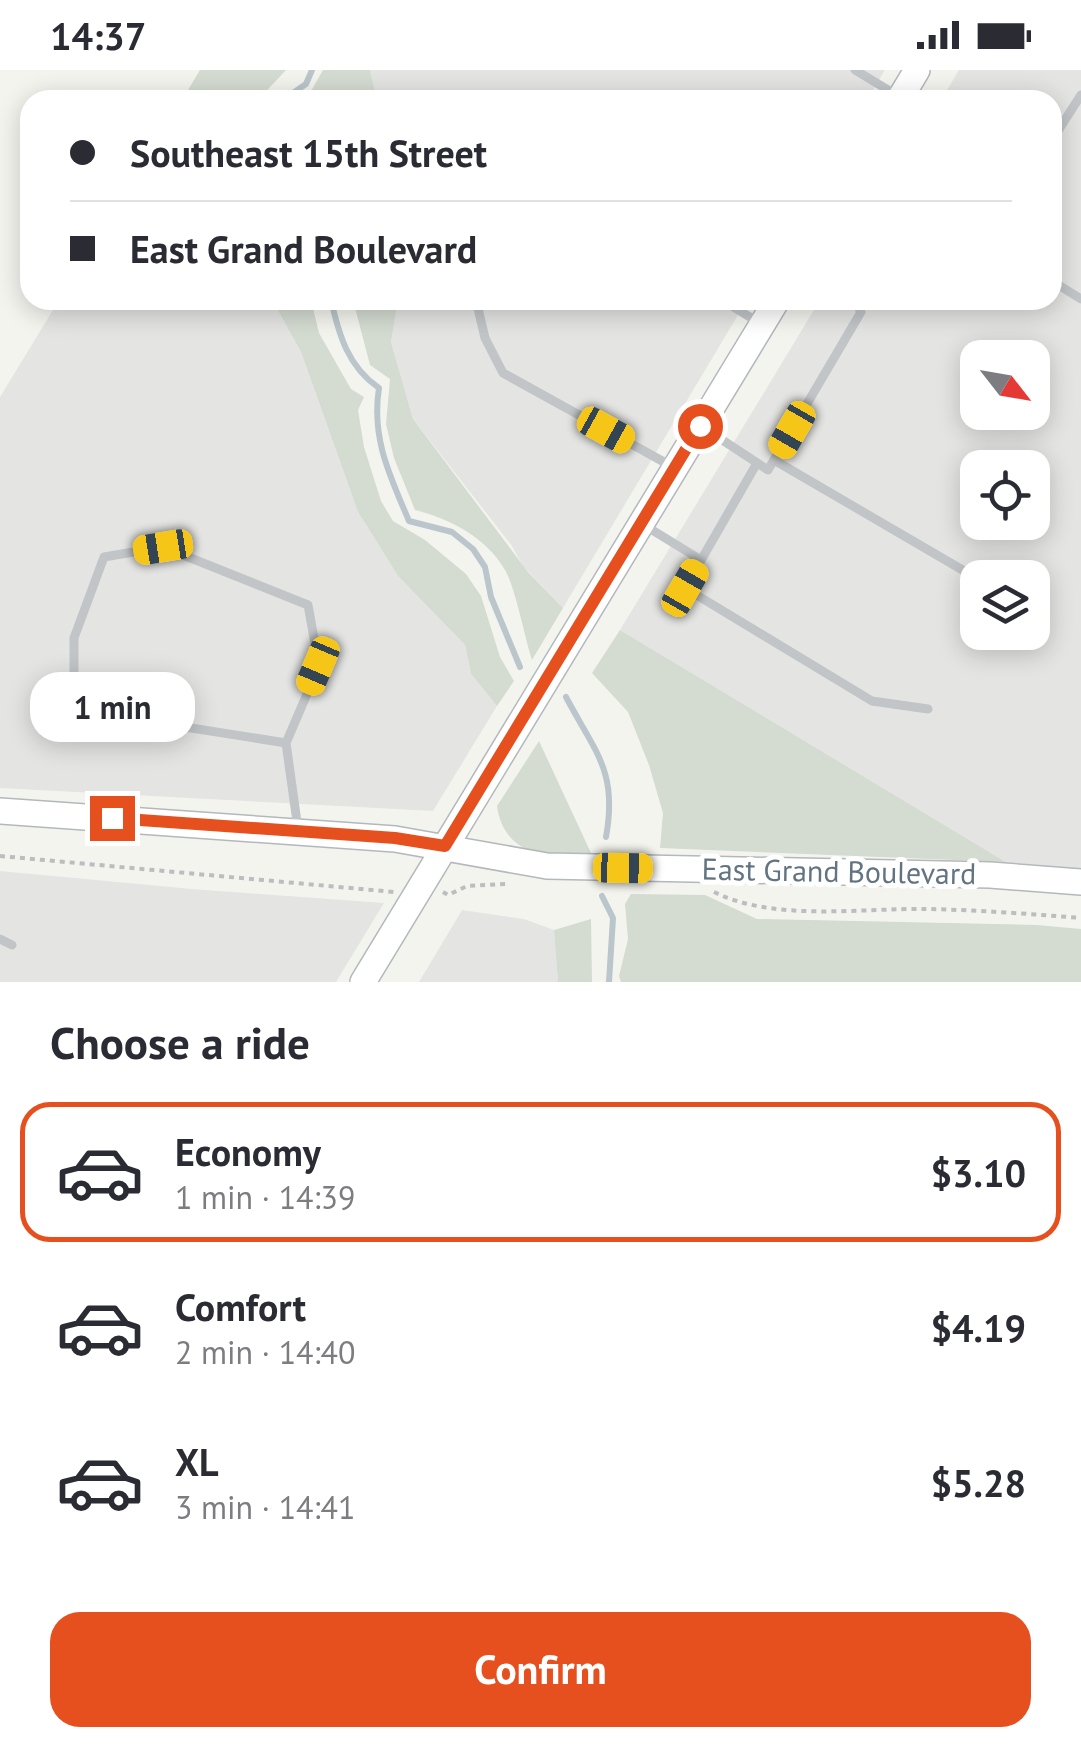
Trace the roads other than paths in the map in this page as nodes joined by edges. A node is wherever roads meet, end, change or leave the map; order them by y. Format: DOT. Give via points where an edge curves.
graph roads {
  1 [pos="854,70"];
  2 [pos="886,90"];
  3 [pos="1081,95"];
  4 [pos="1062,124"];
  5 [pos="478,310"];
  6 [pos="739,310"];
  7 [pos="771,310"];
  8 [pos="859,310"];
  9 [pos="762,324"];
  10 [pos="700,426"];
  11 [pos="774,460"];
  12 [pos="757,463"];
  13 [pos="675,468"];
  14 [pos="641,524"];
  15 [pos="701,560"];
  16 [pos="960,568"];
  17 [pos="928,709"];
  18 [pos="286,742"];
  19 [pos="0,810"];
  20 [pos="298,832"];
  21 [pos="445,846"];
  22 [pos="1081,882"];
  23 [pos="0,938"];
  24 [pos="12,944"];
  25 [pos="364,982"];
  1 -- 2 [label="lane"];
  3 -- 4 [label="lane"];
  5 -- 13 [label="lane" via="503,373"];
  6 -- 9 [label="lane"];
  7 -- 9 [label="street"];
  8 -- 11 [label="lane"];
  9 -- 10 [label="street"];
  10 -- 12 [label="lane"];
  10 -- 13 [label="street"];
  11 -- 12 [label="lane" via="768,470"];
  11 -- 16 [label="lane"];
  12 -- 15 [label="lane"];
  13 -- 14 [label="street"];
  14 -- 15 [label="lane"];
  14 -- 21 [label="street"];
  15 -- 17 [label="lane" via="685,588 872,701"];
  18 -- 18 [label="lane" via="78,710 74,638 104,556 163,547 308,605 318,666"];
  18 -- 20 [label="lane"];
  19 -- 20 [label="street, East Grand Boulevard"];
  20 -- 21 [label="street, East Grand Boulevard"];
  21 -- 22 [label="street, East Grand Boulevard" via="547,866"];
  21 -- 25 [label="street"];
  23 -- 24 [label="lane"];
}
